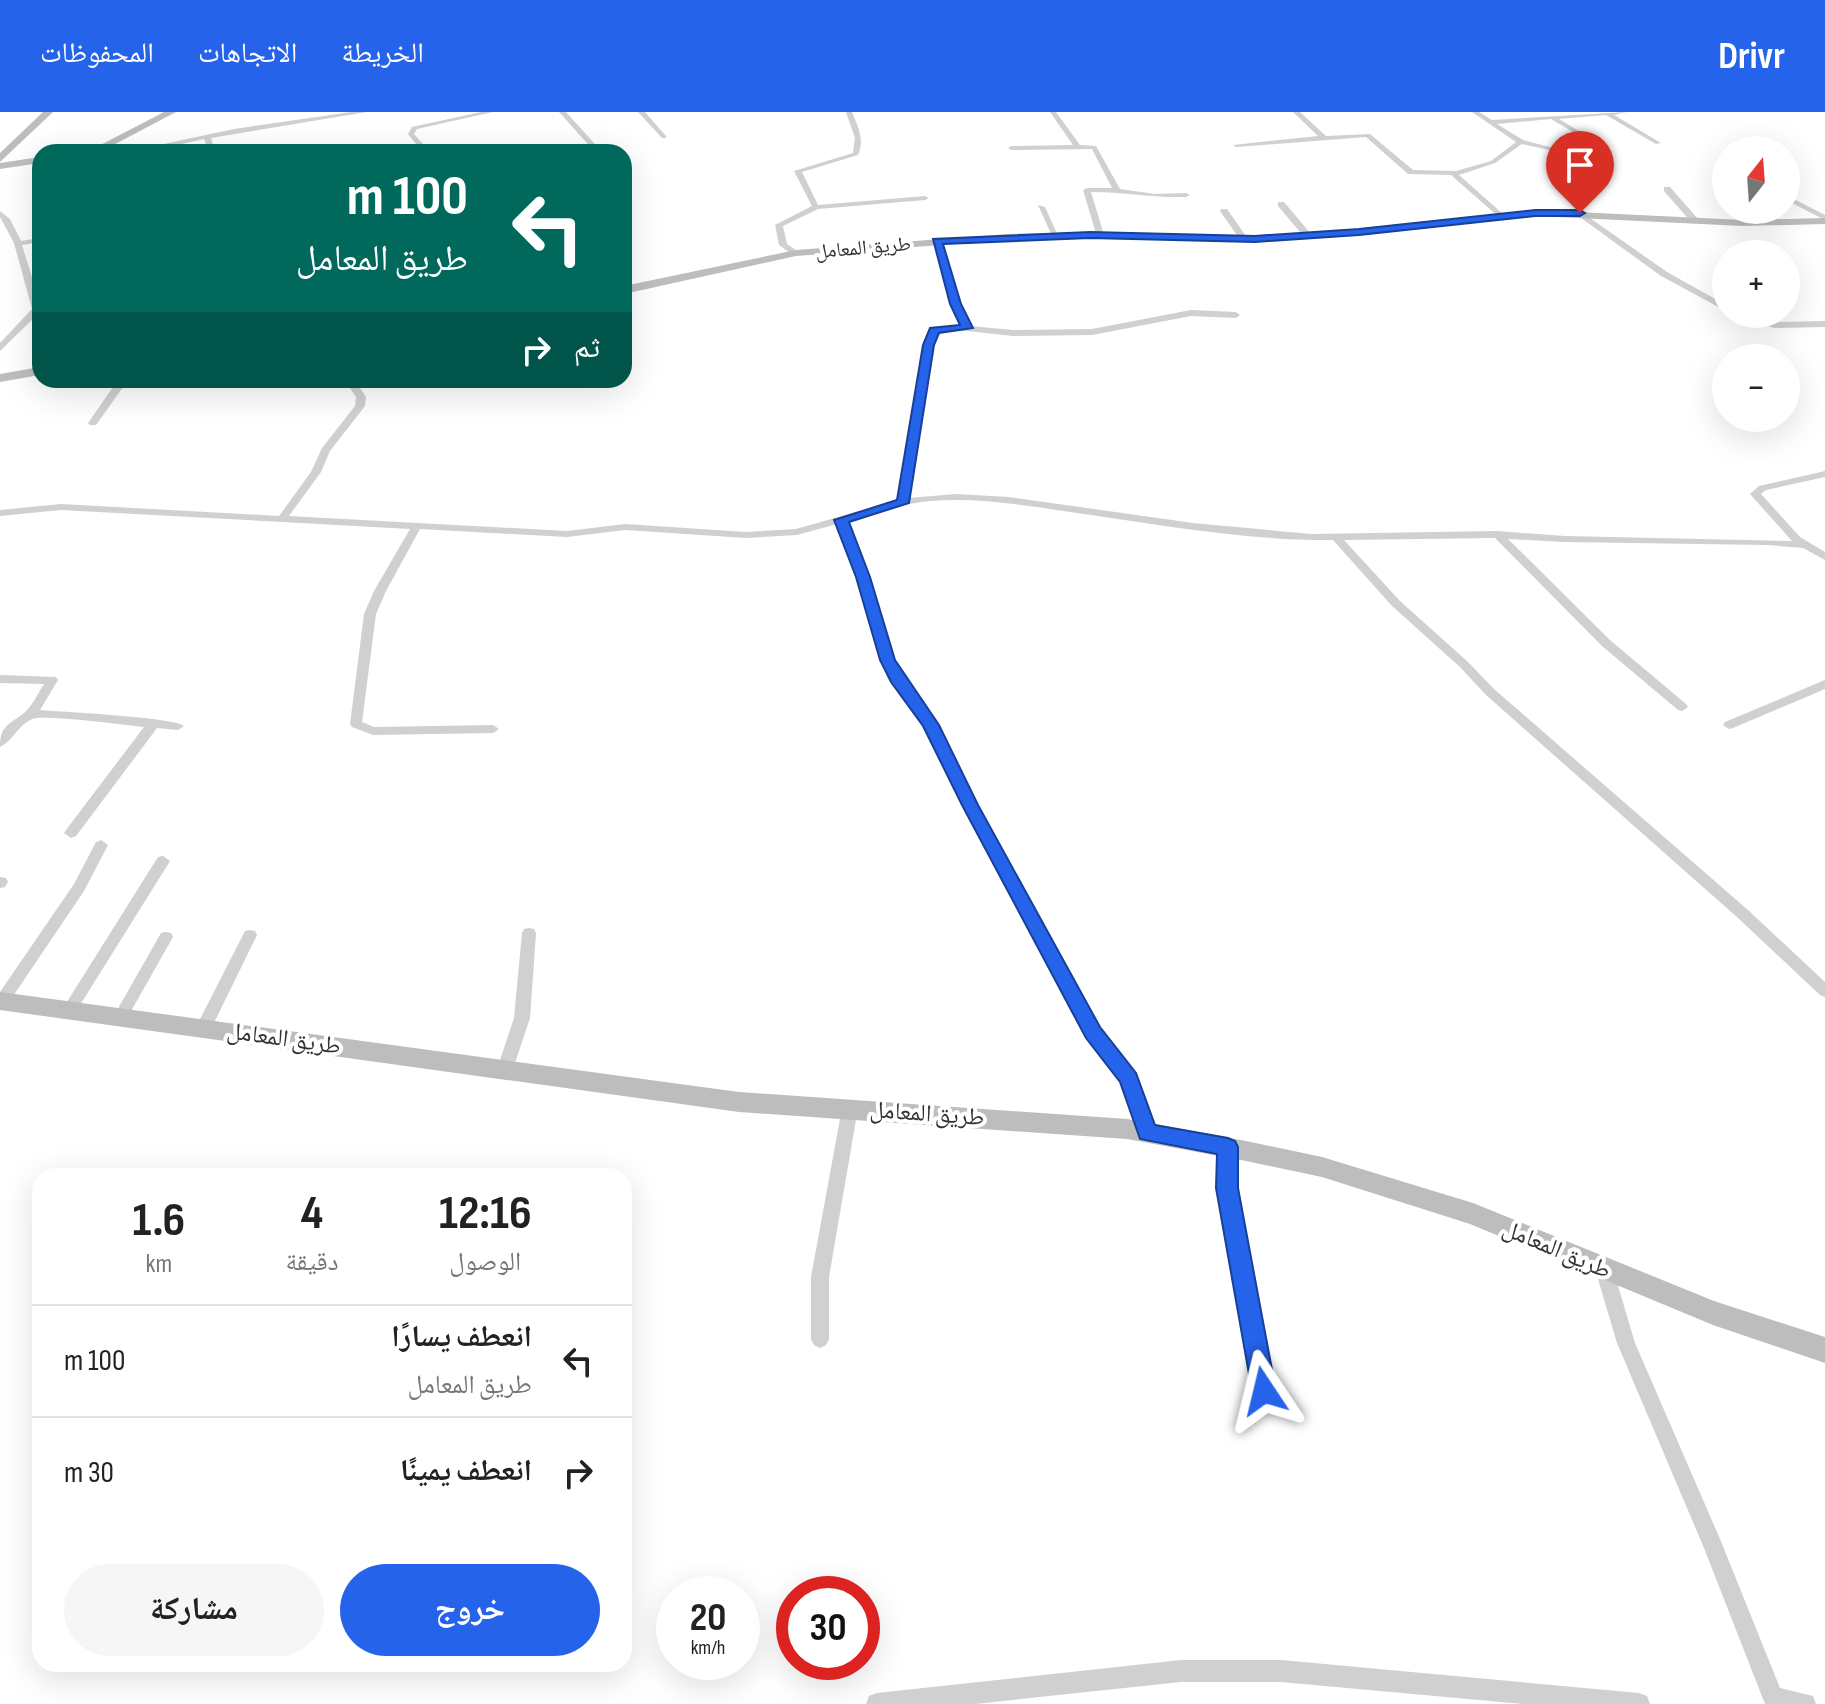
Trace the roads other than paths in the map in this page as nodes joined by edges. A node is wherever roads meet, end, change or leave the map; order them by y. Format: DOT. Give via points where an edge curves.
graph roads {
  1 [pos="39,112"];
  2 [pos="48,112"];
  3 [pos="171,112"];
  4 [pos="364,112"];
  5 [pos="490,112"];
  6 [pos="562,112"];
  7 [pos="641,112"];
  8 [pos="849,112"];
  9 [pos="1053,112"];
  10 [pos="1296,112"];
  11 [pos="1475,112"];
  12 [pos="1624,112"];
  13 [pos="1608,114"];
  14 [pos="1553,119"];
  15 [pos="1490,122"];
  16 [pos="207,137"];
  17 [pos="664,137"];
  18 [pos="1324,138"];
  19 [pos="1521,142"];
  20 [pos="1658,143"];
  21 [pos="109,144"];
  22 [pos="173,144"];
  23 [pos="209,144"];
  24 [pos="420,144"];
  25 [pos="592,144"];
  26 [pos="1236,145"];
  27 [pos="1600,146"];
  28 [pos="1078,147"];
  29 [pos="1011,148"];
  30 [pos="1554,149"];
  31 [pos="0,151"];
  32 [pos="0,159"];
  33 [pos="32,161"];
  34 [pos="0,166"];
  35 [pos="1455,173"];
  36 [pos="1667,189"];
  37 [pos="1116,190"];
  38 [pos="1186,195"];
  39 [pos="925,198"];
  40 [pos="1281,204"];
  41 [pos="1800,205"];
  42 [pos="816,207"];
  43 [pos="1041,207"];
  44 [pos="1224,211"];
  45 [pos="0,213"];
  46 [pos="1580,213"];
  47 [pos="1500,216"];
  48 [pos="1825,220"];
  49 [pos="1695,221"];
  50 [pos="1100,235"];
  51 [pos="1056,236"];
  52 [pos="1308,236"];
  53 [pos="1244,239"];
  54 [pos="32,241"];
  55 [pos="937,241"];
  56 [pos="20,243"];
  57 [pos="796,253"];
  58 [pos="632,288"];
  59 [pos="32,293"];
  60 [pos="1712,300"];
  61 [pos="32,315"];
  62 [pos="1236,315"];
  63 [pos="1800,324"];
  64 [pos="1825,324"];
  65 [pos="967,328"];
  66 [pos="0,348"];
  67 [pos="32,372"];
  68 [pos="0,378"];
  69 [pos="117,388"];
  70 [pos="355,388"];
  71 [pos="93,423"];
  72 [pos="1825,474"];
  73 [pos="903,503"];
  74 [pos="0,513"];
  75 [pos="283,517"];
  76 [pos="841,520"];
  77 [pos="417,526"];
  78 [pos="1497,534"];
  79 [pos="1337,538"];
  80 [pos="1804,545"];
  81 [pos="1825,557"];
  82 [pos="0,679"];
  83 [pos="1825,684"];
  84 [pos="1682,707"];
  85 [pos="32,713"];
  86 [pos="154,723"];
  87 [pos="1729,725"];
  88 [pos="178,726"];
  89 [pos="493,729"];
  90 [pos="0,743"];
  91 [pos="71,833"];
  92 [pos="101,845"];
  93 [pos="163,861"];
  94 [pos="529,933"];
  95 [pos="250,935"];
  96 [pos="166,937"];
  97 [pos="1825,991"];
  98 [pos="1,1001"];
  99 [pos="70,1009"];
  100 [pos="121,1016"];
  101 [pos="204,1027"];
  102 [pos="505,1069"];
  103 [pos="850,1108"];
  104 [pos="1148,1132"];
  105 [pos="1228,1147"];
  106 [pos="1604,1269"];
  107 [pos="820,1339"];
  108 [pos="1825,1350"];
  109 [pos="1264,1391"];
  110 [pos="1774,1700"];
  111 [pos="877,1704"];
  112 [pos="1639,1704"];
  113 [pos="1805,1704"];
  1 -- 31 [label="main road"];
  2 -- 32 [label="main road"];
  3 -- 21 [label="main road"];
  4 -- 16 [label="street"];
  5 -- 24 [label="street" via="414,128 411,134"];
  6 -- 25 [label="street"];
  7 -- 17 [label="street"];
  8 -- 42 [label="street" via="858,126 856,154 798,171"];
  9 -- 28 [label="street"];
  10 -- 18 [label="street"];
  11 -- 15 [label="street"];
  12 -- 13 [label="street"];
  13 -- 14 [label="street"];
  13 -- 20 [label="street"];
  14 -- 15 [label="street"];
  14 -- 27 [label="street"];
  15 -- 19 [label="street"];
  16 -- 22 [label="street"];
  16 -- 23 [label="street"];
  18 -- 26 [label="street"];
  18 -- 35 [label="street" via="1368,135 1411,172"];
  19 -- 30 [label="street"];
  19 -- 35 [label="street" via="1493,162"];
  28 -- 29 [label="street"];
  28 -- 37 [label="street" via="1094,147"];
  33 -- 34 [label="main road"];
  35 -- 47 [label="street"];
  36 -- 49 [label="street"];
  37 -- 38 [label="street" via="1129,195"];
  37 -- 50 [label="street" via="1087,190"];
  39 -- 42 [label="street"];
  40 -- 52 [label="street"];
  41 -- 48 [label="street"];
  42 -- 57 [label="street" via="779,225 783,245"];
  43 -- 51 [label="street"];
  44 -- 53 [label="street"];
  45 -- 56 [label="street"];
  46 -- 47 [label="main road, طريق المعامل"];
  46 -- 49 [label="main road, طريق المعامل"];
  46 -- 60 [label="street" via="1664,274"];
  47 -- 52 [label="main road, طريق المعامل"];
  48 -- 49 [label="main road, طريق المعامل"];
  50 -- 51 [label="main road, طريق المعامل"];
  50 -- 53 [label="main road, طريق المعامل"];
  51 -- 55 [label="main road, طريق المعامل"];
  52 -- 53 [label="main road, طريق المعامل"];
  54 -- 56 [label="street"];
  55 -- 57 [label="main road, طريق المعامل"];
  55 -- 65 [label="street"];
  56 -- 59 [label="street"];
  57 -- 58 [label="main road, طريق المعامل"];
  61 -- 66 [label="street"];
  62 -- 65 [label="street" via="1191,313 1092,332"];
  63 -- 64 [label="street"];
  65 -- 73 [label="street" via="934,330"];
  67 -- 68 [label="main road"];
  69 -- 71 [label="street"];
  70 -- 75 [label="street" via="360,406"];
  72 -- 80 [label="street" via="1756,491 1757,499"];
  73 -- 76 [label="street"];
  73 -- 79 [label="street" via="929,498 1009,500 1193,526"];
  74 -- 75 [label="street" via="61,507"];
  75 -- 77 [label="street"];
  76 -- 77 [label="street" via="797,532 746,535 647,527 567,534"];
  76 -- 104 [label="street" via="896,679 931,725 1093,1032 1129,1079"];
  77 -- 89 [label="street" via="370,614 356,724 373,731"];
  78 -- 79 [label="street"];
  78 -- 80 [label="street"];
  78 -- 84 [label="street" via="1606,643"];
  79 -- 97 [label="street" via="1381,588 1490,692 1762,929"];
  80 -- 81 [label="street"];
  82 -- 85 [label="street" via="52,680"];
  83 -- 87 [label="street"];
  85 -- 86 [label="street"];
  85 -- 90 [label="street"];
  86 -- 88 [label="street"];
  86 -- 91 [label="street"];
  92 -- 98 [label="street" via="79,887"];
  93 -- 99 [label="street"];
  94 -- 102 [label="street" via="522,1018"];
  95 -- 101 [label="street"];
  96 -- 100 [label="street"];
  98 -- 99 [label="main road, طريق المعامل"];
  99 -- 100 [label="main road, طريق المعامل"];
  100 -- 101 [label="main road, طريق المعامل"];
  101 -- 102 [label="main road, طريق المعامل"];
  102 -- 103 [label="main road, طريق المعامل" via="739,1102"];
  103 -- 104 [label="main road, طريق المعامل"];
  103 -- 107 [label="street" via="820,1277"];
  104 -- 105 [label="main road, طريق المعامل"];
  105 -- 106 [label="main road, طريق المعامل" via="1390,1187 1473,1214"];
  105 -- 109 [label="street" via="1227,1188"];
  106 -- 108 [label="main road, طريق المعامل"];
  106 -- 110 [label="street" via="1626,1343"];
  110 -- 113 [label="street"];
  111 -- 112 [label="street" via="1181,1671 1281,1671"];
}
